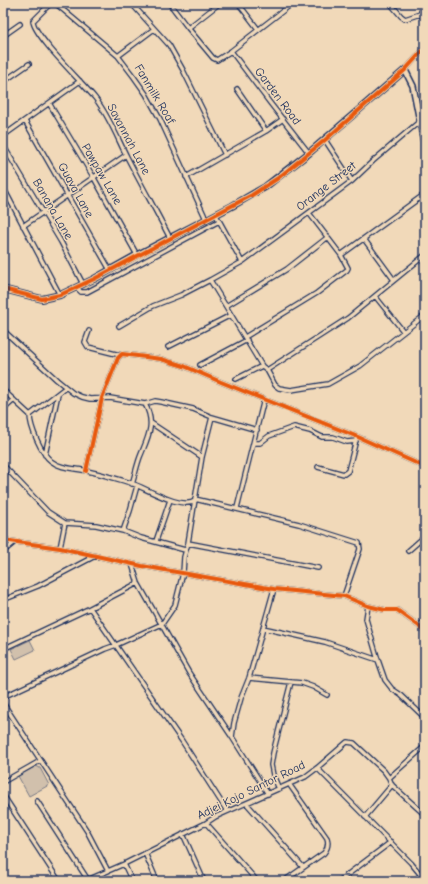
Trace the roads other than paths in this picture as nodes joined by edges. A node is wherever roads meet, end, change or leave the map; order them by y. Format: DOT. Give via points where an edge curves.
graph roads {
  1 [pos="51,3"];
  2 [pos="55,3"];
  3 [pos="131,3"];
  4 [pos="169,3"];
  5 [pos="220,3"];
  6 [pos="238,3"];
  7 [pos="293,3"];
  8 [pos="390,3"];
  9 [pos="425,4"];
  10 [pos="420,14"];
  11 [pos="425,19"];
  12 [pos="20,24"];
  13 [pos="188,28"];
  14 [pos="154,29"];
  15 [pos="258,29"];
  16 [pos="3,36"];
  17 [pos="425,48"];
  18 [pos="231,51"];
  19 [pos="118,56"];
  20 [pos="29,64"];
  21 [pos="404,70"];
  22 [pos="80,81"];
  23 [pos="3,82"];
  24 [pos="237,89"];
  25 [pos="49,103"];
  26 [pos="282,120"];
  27 [pos="25,121"];
  28 [pos="420,121"];
  29 [pos="266,131"];
  30 [pos="3,136"];
  31 [pos="325,140"];
  32 [pos="3,145"];
  33 [pos="425,147"];
  34 [pos="309,153"];
  35 [pos="225,155"];
  36 [pos="126,156"];
  37 [pos="186,177"];
  38 [pos="94,178"];
  39 [pos="352,181"];
  40 [pos="3,187"];
  41 [pos="425,194"];
  42 [pos="67,196"];
  43 [pos="43,212"];
  44 [pos="310,213"];
  45 [pos="216,214"];
  46 [pos="206,219"];
  47 [pos="219,221"];
  48 [pos="23,226"];
  49 [pos="170,238"];
  50 [pos="328,238"];
  51 [pos="364,239"];
  52 [pos="137,255"];
  53 [pos="341,255"];
  54 [pos="425,255"];
  55 [pos="242,262"];
  56 [pos="110,270"];
  57 [pos="210,280"];
  58 [pos="394,280"];
  59 [pos="83,284"];
  60 [pos="77,288"];
  61 [pos="3,289"];
  62 [pos="60,295"];
  63 [pos="375,296"];
  64 [pos="226,306"];
  65 [pos="231,314"];
  66 [pos="425,314"];
  67 [pos="119,326"];
  68 [pos="3,330"];
  69 [pos="89,331"];
  70 [pos="403,331"];
  71 [pos="246,339"];
  72 [pos="168,347"];
  73 [pos="120,355"];
  74 [pos="200,365"];
  75 [pos="262,366"];
  76 [pos="267,370"];
  77 [pos="236,380"];
  78 [pos="65,388"];
  79 [pos="3,390"];
  80 [pos="58,394"];
  81 [pos="102,398"];
  82 [pos="264,399"];
  83 [pos="14,400"];
  84 [pos="145,404"];
  85 [pos="3,410"];
  86 [pos="30,415"];
  87 [pos="212,417"];
  88 [pos="151,423"];
  89 [pos="257,430"];
  90 [pos="357,439"];
  91 [pos="254,443"];
  92 [pos="45,455"];
  93 [pos="202,457"];
  94 [pos="3,465"];
  95 [pos="318,467"];
  96 [pos="425,467"];
  97 [pos="86,471"];
  98 [pos="132,484"];
  99 [pos="137,486"];
  100 [pos="170,500"];
  101 [pos="195,500"];
  102 [pos="237,508"];
  103 [pos="65,523"];
  104 [pos="123,531"];
  105 [pos="425,536"];
  106 [pos="3,540"];
  107 [pos="156,541"];
  108 [pos="15,542"];
  109 [pos="188,543"];
  110 [pos="60,548"];
  111 [pos="185,550"];
  112 [pos="408,551"];
  113 [pos="3,552"];
  114 [pos="95,556"];
  115 [pos="132,564"];
  116 [pos="318,568"];
  117 [pos="183,574"];
  118 [pos="138,583"];
  119 [pos="274,589"];
  120 [pos="344,596"];
  121 [pos="3,600"];
  122 [pos="368,606"];
  123 [pos="90,608"];
  124 [pos="425,620"];
  125 [pos="162,624"];
  126 [pos="419,626"];
  127 [pos="263,628"];
  128 [pos="425,633"];
  129 [pos="116,645"];
  130 [pos="3,649"];
  131 [pos="378,660"];
  132 [pos="249,678"];
  133 [pos="291,682"];
  134 [pos="327,695"];
  135 [pos="3,697"];
  136 [pos="3,703"];
  137 [pos="425,718"];
  138 [pos="232,737"];
  139 [pos="425,746"];
  140 [pos="40,761"];
  141 [pos="317,768"];
  142 [pos="389,778"];
  143 [pos="3,782"];
  144 [pos="289,784"];
  145 [pos="392,785"];
  146 [pos="279,789"];
  147 [pos="268,794"];
  148 [pos="3,796"];
  149 [pos="37,801"];
  150 [pos="247,804"];
  151 [pos="227,811"];
  152 [pos="425,815"];
  153 [pos="365,817"];
  154 [pos="206,823"];
  155 [pos="183,834"];
  156 [pos="391,842"];
  157 [pos="145,853"];
  158 [pos="124,864"];
  159 [pos="303,867"];
  160 [pos="108,871"];
  161 [pos="421,875"];
  162 [pos="87,880"];
  163 [pos="425,880"];
  164 [pos="59,881"];
  165 [pos="132,881"];
  166 [pos="156,881"];
  167 [pos="204,881"];
  168 [pos="257,881"];
  169 [pos="284,881"];
  170 [pos="339,881"];
  171 [pos="414,881"];
  1 -- 22 [label="street, Savannah Lane" via="33,21 33,26"];
  2 -- 19 [label="street, Fanmilk Roaf"];
  3 -- 14 [label="street"];
  4 -- 13 [label="street"];
  5 -- 13 [label="street"];
  6 -- 15 [label="street"];
  7 -- 15 [label="street"];
  8 -- 10 [label="street" via="404,19"];
  9 -- 10 [label="street"];
  10 -- 11 [label="street"];
  12 -- 16 [label="street"];
  13 -- 18 [label="street" via="213,58 217,60"];
  14 -- 19 [label="street"];
  14 -- 35 [label="street" via="169,45"];
  15 -- 18 [label="street"];
  17 -- 21 [label="street"];
  18 -- 26 [label="street, Garden Road"];
  19 -- 37 [label="street, Fanmilk Roaf" via="146,94"];
  20 -- 23 [label="street"];
  21 -- 28 [label="street" via="412,82"];
  21 -- 31 [label="street"];
  22 -- 25 [label="street"];
  22 -- 36 [label="street, Savannah Lane" via="107,117"];
  24 -- 29 [label="street"];
  25 -- 27 [label="street"];
  25 -- 38 [label="street, Pawpaw Lane"];
  26 -- 29 [label="street"];
  26 -- 34 [label="street, Garden Road"];
  27 -- 30 [label="street"];
  27 -- 42 [label="street, Guava Lane"];
  28 -- 33 [label="street"];
  28 -- 39 [label="street, Orange Street"];
  29 -- 35 [label="street"];
  31 -- 34 [label="street"];
  31 -- 39 [label="street"];
  32 -- 43 [label="street, Banana Lane"];
  34 -- 45 [label="street" via="265,187"];
  35 -- 37 [label="street"];
  36 -- 38 [label="street"];
  36 -- 49 [label="street, Savannah Lane"];
  37 -- 46 [label="street, Fanmilk Roaf"];
  38 -- 42 [label="street"];
  38 -- 52 [label="street, Pawpaw Lane"];
  39 -- 44 [label="street, Orange Street"];
  40 -- 48 [label="street"];
  41 -- 51 [label="street"];
  42 -- 43 [label="street"];
  42 -- 56 [label="street, Guava Lane"];
  43 -- 48 [label="street"];
  43 -- 59 [label="street, Banana Lane"];
  44 -- 50 [label="street"];
  44 -- 55 [label="street, Orange Street"];
  45 -- 46 [label="street"];
  45 -- 47 [label="street"];
  46 -- 49 [label="street"];
  47 -- 55 [label="street"];
  47 -- 60 [label="street" via="87,292 81,292"];
  48 -- 62 [label="street"];
  49 -- 52 [label="street"];
  50 -- 53 [label="street"];
  50 -- 64 [label="street" via="286,269"];
  51 -- 53 [label="street"];
  51 -- 58 [label="street"];
  52 -- 56 [label="street"];
  53 -- 71 [label="street" via="347,270 317,293"];
  54 -- 58 [label="street"];
  55 -- 57 [label="street, Orange Street"];
  56 -- 59 [label="street"];
  57 -- 64 [label="street"];
  57 -- 67 [label="street, Orange Street" via="153,306"];
  58 -- 63 [label="street"];
  59 -- 60 [label="street"];
  60 -- 62 [label="street"];
  61 -- 62 [label="street" via="42,300"];
  63 -- 70 [label="street"];
  63 -- 76 [label="street" via="348,318"];
  64 -- 65 [label="street"];
  65 -- 71 [label="street"];
  65 -- 72 [label="street"];
  66 -- 70 [label="street"];
  68 -- 78 [label="street"];
  69 -- 73 [label="street" via="85,342 88,347"];
  70 -- 76 [label="street" via="360,366 328,384 291,390 279,388"];
  71 -- 74 [label="street"];
  71 -- 75 [label="street"];
  73 -- 81 [label="street"];
  73 -- 82 [label="street" via="161,359 184,366"];
  75 -- 76 [label="street"];
  75 -- 77 [label="street"];
  78 -- 80 [label="street"];
  78 -- 81 [label="street" via="82,397"];
  79 -- 83 [label="street"];
  80 -- 86 [label="street"];
  80 -- 92 [label="street"];
  81 -- 84 [label="street"];
  81 -- 97 [label="street"];
  82 -- 89 [label="street"];
  82 -- 90 [label="street"];
  83 -- 85 [label="street"];
  83 -- 86 [label="street"];
  84 -- 87 [label="street" via="156,401 193,409"];
  84 -- 88 [label="street"];
  86 -- 92 [label="street"];
  87 -- 89 [label="street"];
  87 -- 93 [label="street"];
  88 -- 93 [label="street"];
  88 -- 98 [label="street"];
  89 -- 91 [label="street"];
  90 -- 91 [label="street" via="347,442 294,427 269,436 260,443"];
  90 -- 95 [label="street" via="346,474"];
  90 -- 96 [label="street"];
  91 -- 102 [label="street"];
  92 -- 97 [label="street" via="58,465"];
  93 -- 101 [label="street"];
  94 -- 103 [label="street" via="48,512"];
  97 -- 98 [label="street"];
  98 -- 99 [label="street"];
  99 -- 100 [label="street"];
  99 -- 104 [label="street"];
  100 -- 101 [label="street" via="187,504"];
  100 -- 107 [label="street"];
  101 -- 102 [label="street"];
  101 -- 109 [label="street"];
  102 -- 120 [label="street" via="359,543 360,549"];
  103 -- 104 [label="street" via="96,525"];
  103 -- 110 [label="street"];
  104 -- 107 [label="street"];
  105 -- 112 [label="street"];
  106 -- 108 [label="street"];
  107 -- 111 [label="street"];
  108 -- 110 [label="street"];
  108 -- 113 [label="street"];
  109 -- 111 [label="street"];
  109 -- 116 [label="street"];
  110 -- 114 [label="street"];
  111 -- 117 [label="street"];
  114 -- 115 [label="street"];
  114 -- 121 [label="street" via="38,586"];
  115 -- 117 [label="street"];
  115 -- 118 [label="street"];
  117 -- 119 [label="street"];
  117 -- 125 [label="street" via="175,605"];
  118 -- 123 [label="street"];
  118 -- 125 [label="street"];
  119 -- 120 [label="street"];
  119 -- 127 [label="street"];
  120 -- 122 [label="street"];
  122 -- 126 [label="street" via="397,610"];
  122 -- 131 [label="street" via="366,619"];
  123 -- 129 [label="street"];
  123 -- 130 [label="street"];
  124 -- 126 [label="street"];
  125 -- 129 [label="street"];
  125 -- 138 [label="street" via="189,673"];
  126 -- 128 [label="street"];
  127 -- 131 [label="street" via="325,642"];
  127 -- 132 [label="street"];
  129 -- 135 [label="street"];
  129 -- 151 [label="street"];
  131 -- 137 [label="street" via="385,680 392,689"];
  132 -- 133 [label="street"];
  132 -- 138 [label="street" via="241,698"];
  133 -- 134 [label="street" via="302,683"];
  133 -- 146 [label="street" via="271,765 272,775"];
  136 -- 140 [label="street"];
  138 -- 147 [label="street"];
  139 -- 142 [label="street"];
  140 -- 143 [label="street"];
  140 -- 160 [label="street" via="87,830"];
  141 -- 142 [label="street, Adjei Kojo Santor Road" via="347,742 354,743"];
  141 -- 144 [label="street, Adjei Kojo Santor Road"];
  141 -- 153 [label="street"];
  142 -- 145 [label="street, Adjei Kojo Santor Road"];
  144 -- 146 [label="street, Adjei Kojo Santor Road"];
  144 -- 159 [label="street" via="329,842 324,853"];
  145 -- 152 [label="street"];
  145 -- 153 [label="street"];
  146 -- 147 [label="street, Adjei Kojo Santor Road"];
  147 -- 150 [label="street, Adjei Kojo Santor Road"];
  148 -- 164 [label="street"];
  149 -- 162 [label="street"];
  150 -- 151 [label="street, Adjei Kojo Santor Road"];
  150 -- 159 [label="street"];
  151 -- 154 [label="street, Adjei Kojo Santor Road"];
  153 -- 156 [label="street"];
  154 -- 155 [label="street, Adjei Kojo Santor Road"];
  154 -- 168 [label="street"];
  155 -- 157 [label="street, Adjei Kojo Santor Road"];
  155 -- 167 [label="street"];
  156 -- 161 [label="street"];
  156 -- 170 [label="street"];
  157 -- 158 [label="street, Adjei Kojo Santor Road"];
  157 -- 166 [label="street"];
  158 -- 160 [label="street, Adjei Kojo Santor Road"];
  158 -- 165 [label="street"];
  159 -- 169 [label="street"];
  160 -- 162 [label="street, Adjei Kojo Santor Road"];
  161 -- 163 [label="street"];
  161 -- 171 [label="street"];
}
